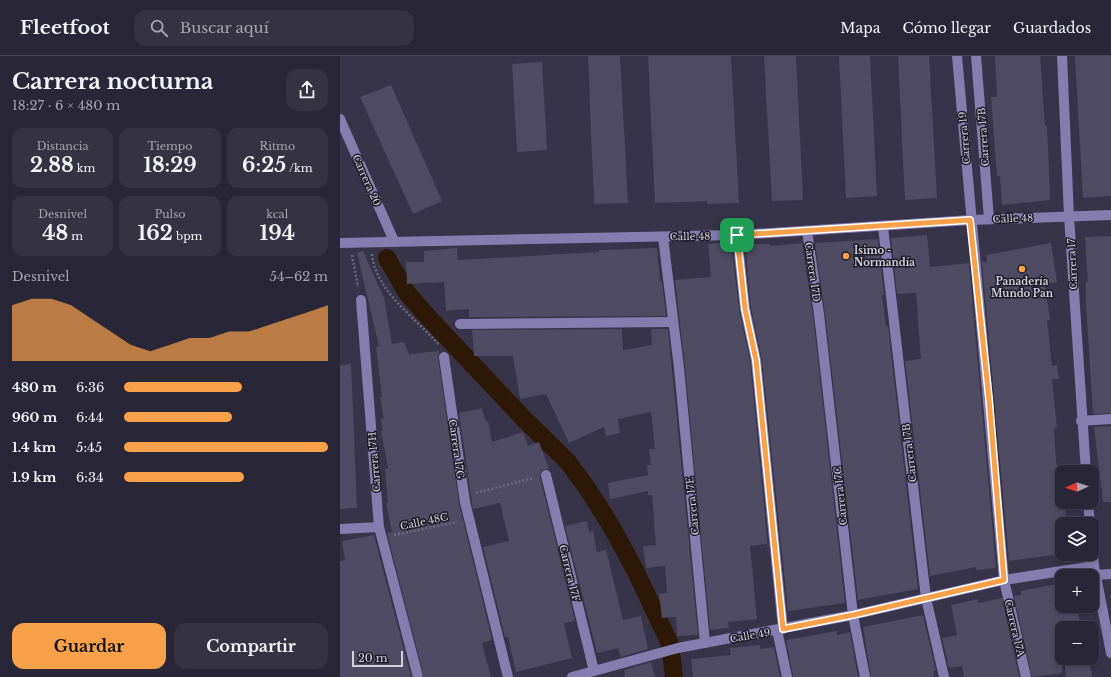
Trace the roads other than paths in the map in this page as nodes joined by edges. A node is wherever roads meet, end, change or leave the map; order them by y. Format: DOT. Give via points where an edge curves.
graph roads {
  1 [pos="957,56"];
  2 [pos="976,56"];
  3 [pos="1062,56"];
  4 [pos="340,119"];
  5 [pos="1111,215"];
  6 [pos="1070,216"];
  7 [pos="989,219"];
  8 [pos="970,220"];
  9 [pos="883,227"];
  10 [pos="808,231"];
  11 [pos="737,235"];
  12 [pos="663,237"];
  13 [pos="397,241"];
  14 [pos="345,243"];
  15 [pos="361,300"];
  16 [pos="819,314"];
  17 [pos="672,322"];
  18 [pos="460,324"];
  19 [pos="444,357"];
  20 [pos="1111,419"];
  21 [pos="1081,421"];
  22 [pos="1085,465"];
  23 [pos="546,475"];
  24 [pos="379,526"];
  25 [pos="340,529"];
  26 [pos="1099,571"];
  27 [pos="1055,574"];
  28 [pos="1111,574"];
  29 [pos="1004,580"];
  30 [pos="1099,591"];
  31 [pos="926,598"];
  32 [pos="853,615"];
  33 [pos="780,629"];
  34 [pos="705,643"];
  35 [pos="1111,654"];
  36 [pos="594,671"];
  37 [pos="418,677"];
  38 [pos="508,677"];
  39 [pos="572,677"];
  40 [pos="786,677"];
  41 [pos="865,677"];
  42 [pos="944,677"];
  43 [pos="1026,677"];
  1 -- 8 [label="street, Carrera 19"];
  2 -- 7 [label="street, Carrera 17B"];
  3 -- 6 [label="street, Carrera 17"];
  4 -- 13 [label="street, Carrera 20"];
  5 -- 6 [label="street, Calle 48"];
  6 -- 7 [label="street, Calle 48"];
  6 -- 21 [label="street, Carrera 17"];
  7 -- 8 [label="street, Calle 48"];
  8 -- 9 [label="street, Calle 48"];
  8 -- 29 [label="street, Carrera 17A" via="989,399"];
  9 -- 10 [label="street, Calle 48"];
  9 -- 31 [label="street, Carrera 17B"];
  10 -- 11 [label="street, Calle 48"];
  10 -- 16 [label="street, Carrera 17D"];
  11 -- 12 [label="street, Calle 48"];
  11 -- 33 [label="street" via="745,309 756,360"];
  12 -- 13 [label="street, Calle 48"];
  12 -- 17 [label="street"];
  13 -- 14 [label="street, Calle 48"];
  15 -- 24 [label="street, Carrera 17H"];
  16 -- 32 [label="street, Carrera 17C"];
  17 -- 18 [label="street"];
  17 -- 34 [label="street, Carrera 17E" via="679,368"];
  19 -- 38 [label="street, Carrera 17G" via="464,496"];
  20 -- 21 [label="street"];
  21 -- 22 [label="street, Carrera 17"];
  23 -- 36 [label="street, Carrera 17F"];
  24 -- 25 [label="street"];
  24 -- 37 [label="street, Carrera 17H"];
  26 -- 28 [label="street, Calle 49"];
  27 -- 29 [label="street, Calle 49"];
  29 -- 31 [label="street, Calle 49"];
  29 -- 43 [label="street, Carrera 17A"];
  30 -- 35 [label="street"];
  31 -- 32 [label="street, Calle 49"];
  31 -- 42 [label="street, Carrera 17B"];
  32 -- 33 [label="street, Calle 49"];
  32 -- 41 [label="street, Carrera 17C"];
  33 -- 34 [label="street, Calle 49"];
  33 -- 40 [label="street"];
  34 -- 36 [label="street, Calle 49"];
  36 -- 39 [label="street, Calle 49"];
}
